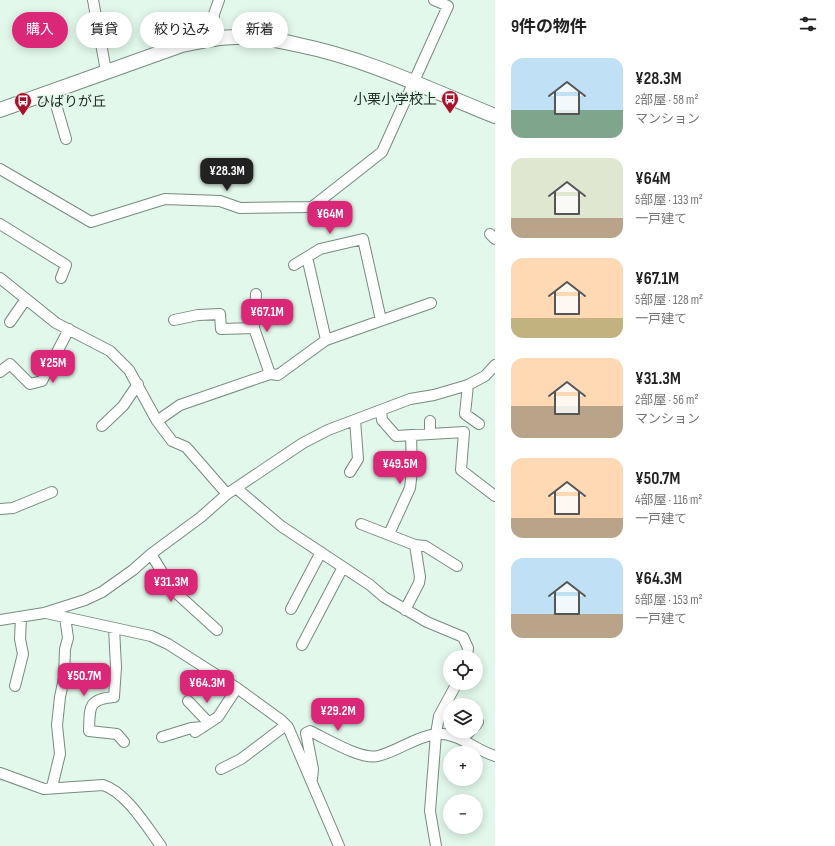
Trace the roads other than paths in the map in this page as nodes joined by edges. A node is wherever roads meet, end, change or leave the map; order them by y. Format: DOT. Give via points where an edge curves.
graph roads {
  1 [pos="94,0"];
  2 [pos="219,0"];
  3 [pos="434,0"];
  4 [pos="215,12"];
  5 [pos="224,38"];
  6 [pos="173,48"];
  7 [pos="106,71"];
  8 [pos="414,82"];
  9 [pos="52,91"];
  10 [pos="0,110"];
  11 [pos="495,116"];
  12 [pos="66,139"];
  13 [pos="0,169"];
  14 [pos="0,224"];
  15 [pos="307,257"];
  16 [pos="294,265"];
  17 [pos="0,278"];
  18 [pos="61,278"];
  19 [pos="256,294"];
  20 [pos="26,300"];
  21 [pos="431,303"];
  22 [pos="174,320"];
  23 [pos="380,320"];
  24 [pos="10,322"];
  25 [pos="254,328"];
  26 [pos="69,329"];
  27 [pos="326,340"];
  28 [pos="495,365"];
  29 [pos="0,372"];
  30 [pos="270,374"];
  31 [pos="138,384"];
  32 [pos="468,385"];
  33 [pos="382,410"];
  34 [pos="355,420"];
  35 [pos="430,421"];
  36 [pos="157,422"];
  37 [pos="479,424"];
  38 [pos="102,426"];
  39 [pos="430,434"];
  40 [pos="411,435"];
  41 [pos="350,472"];
  42 [pos="236,488"];
  43 [pos="52,492"];
  44 [pos="227,494"];
  45 [pos="495,496"];
  46 [pos="0,509"];
  47 [pos="361,524"];
  48 [pos="388,534"];
  49 [pos="415,545"];
  50 [pos="321,552"];
  51 [pos="150,554"];
  52 [pos="457,566"];
  53 [pos="343,567"];
  54 [pos="291,610"];
  55 [pos="405,610"];
  56 [pos="44,613"];
  57 [pos="21,617"];
  58 [pos="65,618"];
  59 [pos="0,620"];
  60 [pos="114,628"];
  61 [pos="217,630"];
  62 [pos="302,645"];
  63 [pos="468,650"];
  64 [pos="15,686"];
  65 [pos="237,688"];
  66 [pos="453,690"];
  67 [pos="188,701"];
  68 [pos="286,725"];
  69 [pos="202,727"];
  70 [pos="436,734"];
  71 [pos="162,738"];
  72 [pos="462,740"];
  73 [pos="124,742"];
  74 [pos="495,756"];
  75 [pos="221,769"];
  76 [pos="0,773"];
  77 [pos="312,783"];
  78 [pos="52,787"];
  79 [pos="161,846"];
  80 [pos="339,846"];
  81 [pos="436,846"];
  1 -- 7 [label="street"];
  2 -- 4 [label="street"];
  3 -- 8 [label="street" via="448,6"];
  5 -- 8 [label="street" via="270,38 305,46 342,55"];
  6 -- 7 [label="street"];
  7 -- 9 [label="street"];
  8 -- 11 [label="street"];
  8 -- 13 [label="street" via="382,152 312,207 240,208 220,201 165,200 91,222"];
  9 -- 10 [label="street"];
  9 -- 12 [label="street"];
  14 -- 18 [label="street" via="66,265"];
  15 -- 16 [label="street"];
  15 -- 23 [label="street" via="320,249 363,239"];
  15 -- 27 [label="street"];
  17 -- 20 [label="street"];
  19 -- 25 [label="street"];
  20 -- 24 [label="street"];
  20 -- 26 [label="street" via="56,323"];
  21 -- 23 [label="street"];
  22 -- 25 [label="street" via="220,314 221,329"];
  23 -- 27 [label="street"];
  25 -- 30 [label="street"];
  26 -- 29 [label="street" via="42,381 30,384 10,364"];
  26 -- 31 [label="street" via="110,351 129,370"];
  27 -- 30 [label="street" via="278,375"];
  28 -- 32 [label="street" via="485,376"];
  30 -- 36 [label="street" via="180,405"];
  31 -- 36 [label="street"];
  31 -- 38 [label="street" via="123,406"];
  32 -- 33 [label="street" via="410,399"];
  32 -- 37 [label="street" via="465,414"];
  33 -- 34 [label="street"];
  33 -- 40 [label="street" via="382,420 396,436"];
  34 -- 41 [label="street" via="358,459"];
  34 -- 42 [label="street" via="303,443"];
  35 -- 39 [label="street"];
  36 -- 44 [label="street" via="172,442 186,447"];
  39 -- 40 [label="street"];
  39 -- 45 [label="street" via="464,432 461,470"];
  40 -- 48 [label="street" via="410,488"];
  42 -- 44 [label="street"];
  42 -- 50 [label="street" via="281,526"];
  43 -- 46 [label="street" via="12,508"];
  44 -- 51 [label="street" via="201,517"];
  47 -- 48 [label="street"];
  48 -- 49 [label="street"];
  49 -- 52 [label="street" via="425,546"];
  49 -- 55 [label="street" via="420,577"];
  50 -- 53 [label="street"];
  50 -- 54 [label="street"];
  51 -- 56 [label="street" via="102,592"];
  51 -- 61 [label="street" via="173,590"];
  53 -- 55 [label="street"];
  53 -- 62 [label="street"];
  55 -- 63 [label="street" via="463,637"];
  56 -- 57 [label="street"];
  56 -- 58 [label="street"];
  57 -- 59 [label="street"];
  57 -- 64 [label="street" via="20,639 23,654"];
  58 -- 60 [label="street"];
  58 -- 78 [label="street" via="68,638 57,725 60,754"];
  60 -- 65 [label="street" via="151,636 168,644"];
  60 -- 73 [label="street" via="114,697 102,698 90,707 89,732 117,734"];
  65 -- 68 [label="street"];
  65 -- 69 [label="street" via="218,717"];
  66 -- 70 [label="street" via="439,716"];
  67 -- 69 [label="street"];
  68 -- 75 [label="street" via="241,759"];
  68 -- 77 [label="street"];
  69 -- 71 [label="street" via="190,728"];
  70 -- 72 [label="street" via="454,736"];
  70 -- 77 [label="street" via="378,756 369,756 310,731 306,733 313,769"];
  70 -- 81 [label="street" via="430,811"];
  72 -- 74 [label="street"];
  76 -- 78 [label="street" via="44,789"];
  77 -- 80 [label="street"];
  78 -- 79 [label="street" via="103,785 112,788"];
}
